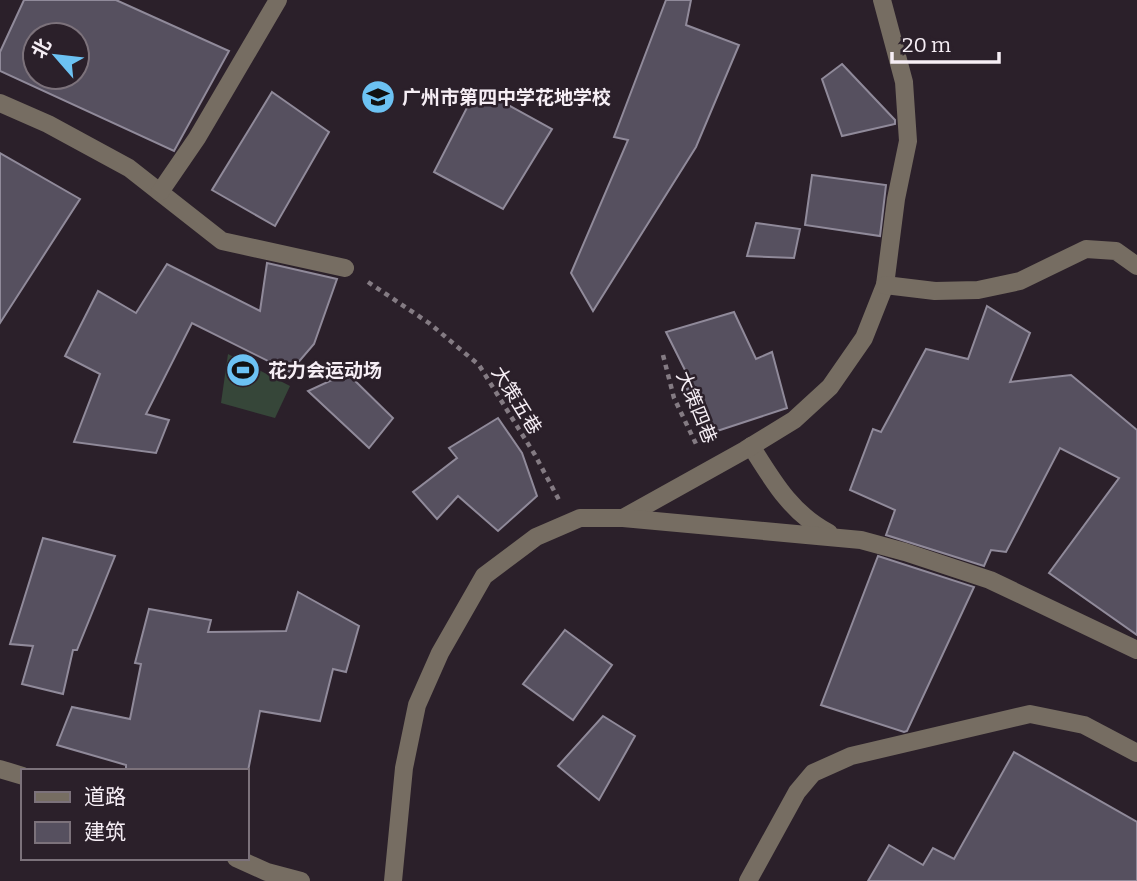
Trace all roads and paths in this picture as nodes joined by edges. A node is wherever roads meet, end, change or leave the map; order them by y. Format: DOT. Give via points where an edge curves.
graph roads {
  1 [pos="278,0"];
  2 [pos="882,0"];
  3 [pos="0,103"];
  4 [pos="160,192"];
  5 [pos="1137,266"];
  6 [pos="345,268"];
  7 [pos="885,285"];
  8 [pos="663,355"];
  9 [pos="751,446"];
  10 [pos="709,468"];
  11 [pos="624,518"];
  12 [pos="570,522"];
  13 [pos="839,538"];
  14 [pos="1137,650"];
  15 [pos="1135,748"];
  16 [pos="0,769"];
  17 [pos="21,775"];
  18 [pos="240,860"];
  19 [pos="301,881"];
  20 [pos="393,881"];
  21 [pos="748,881"];
  1 -- 4 [label="street"];
  2 -- 7 [label="street" via="904,82 908,141"];
  3 -- 4 [label="street" via="129,168"];
  4 -- 6 [label="street" via="222,241"];
  5 -- 7 [label="street" via="1116,251 1086,249 1020,281 978,290"];
  6 -- 12 [label="path, 大策五巷" via="429,323 479,365"];
  7 -- 9 [label="street" via="864,338 830,387 794,420"];
  8 -- 10 [label="path, 大策四巷" via="674,398"];
  9 -- 10 [label="street"];
  9 -- 13 [label="street" via="788,501 809,523"];
  10 -- 11 [label="street"];
  11 -- 12 [label="street"];
  11 -- 13 [label="street"];
  12 -- 20 [label="street" via="536,537 484,576 440,653 417,705 404,768"];
  13 -- 14 [label="street" via="905,552 990,580"];
  15 -- 21 [label="street" via="1084,725 1030,714 851,756 813,773 797,792"];
  16 -- 17 [label="street"];
  18 -- 19 [label="street"];
}
